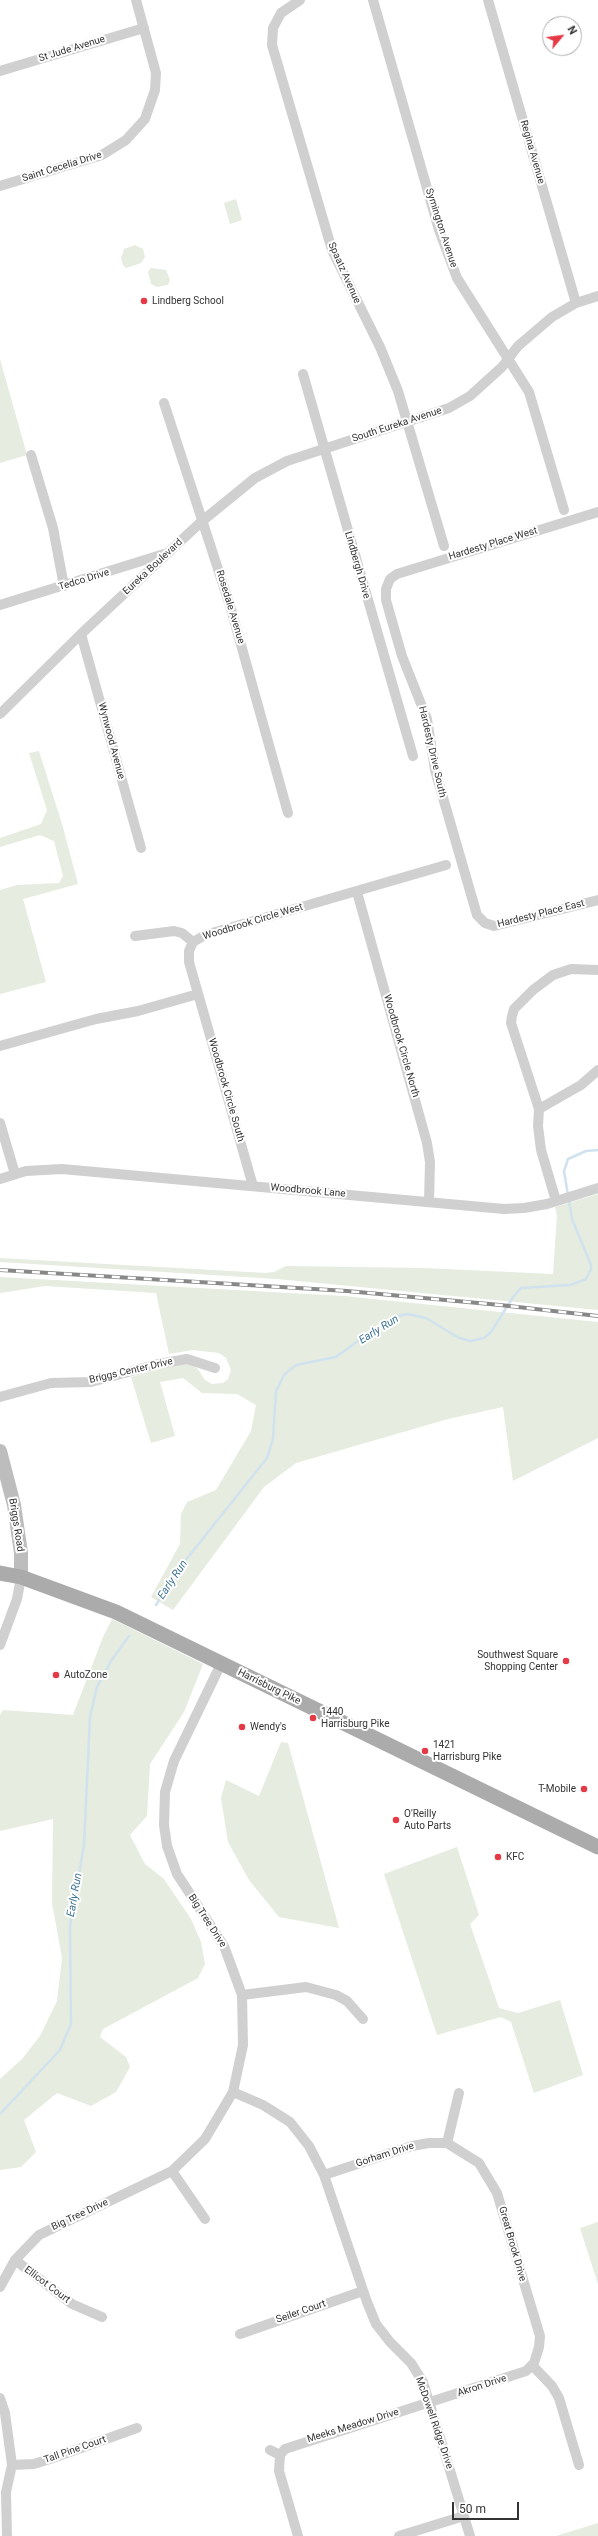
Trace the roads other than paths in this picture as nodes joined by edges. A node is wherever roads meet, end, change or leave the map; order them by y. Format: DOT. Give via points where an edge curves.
graph roads {
  1 [pos="136,0"];
  2 [pos="373,0"];
  3 [pos="488,0"];
  4 [pos="298,1"];
  5 [pos="144,28"];
  6 [pos="0,71"];
  7 [pos="0,186"];
  8 [pos="598,296"];
  9 [pos="576,303"];
  10 [pos="509,358"];
  11 [pos="303,374"];
  12 [pos="164,403"];
  13 [pos="407,422"];
  14 [pos="324,448"];
  15 [pos="31,455"];
  16 [pos="564,510"];
  17 [pos="598,512"];
  18 [pos="202,522"];
  19 [pos="444,546"];
  20 [pos="168,553"];
  21 [pos="390,579"];
  22 [pos="64,586"];
  23 [pos="0,604"];
  24 [pos="81,634"];
  25 [pos="0,714"];
  26 [pos="413,756"];
  27 [pos="288,813"];
  28 [pos="141,848"];
  29 [pos="446,865"];
  30 [pos="357,892"];
  31 [pos="598,900"];
  32 [pos="485,923"];
  33 [pos="135,936"];
  34 [pos="193,942"];
  35 [pos="598,970"];
  36 [pos="198,994"];
  37 [pos="0,1046"];
  38 [pos="598,1070"];
  39 [pos="539,1109"];
  40 [pos="0,1123"];
  41 [pos="15,1174"];
  42 [pos="0,1179"];
  43 [pos="253,1186"];
  44 [pos="598,1188"];
  45 [pos="564,1198"];
  46 [pos="429,1202"];
  47 [pos="215,1368"];
  48 [pos="0,1397"];
  49 [pos="0,1450"];
  50 [pos="0,1573"];
  51 [pos="21,1577"];
  52 [pos="0,1645"];
  53 [pos="221,1664"];
  54 [pos="598,1846"];
  55 [pos="242,1995"];
  56 [pos="363,2019"];
  57 [pos="234,2092"];
  58 [pos="459,2094"];
  59 [pos="447,2143"];
  60 [pos="172,2171"];
  61 [pos="324,2175"];
  62 [pos="205,2219"];
  63 [pos="15,2260"];
  64 [pos="0,2287"];
  65 [pos="363,2291"];
  66 [pos="102,2316"];
  67 [pos="240,2334"];
  68 [pos="532,2365"];
  69 [pos="0,2398"];
  70 [pos="430,2403"];
  71 [pos="137,2428"];
  72 [pos="270,2450"];
  73 [pos="280,2455"];
  74 [pos="12,2465"];
  75 [pos="580,2465"];
  76 [pos="464,2516"];
  77 [pos="7,2536"];
  78 [pos="298,2536"];
  79 [pos="399,2536"];
  80 [pos="470,2536"];
  1 -- 5 [label="street"];
  2 -- 10 [label="street, Symington Avenue" via="439,230 457,278"];
  3 -- 9 [label="street, Regina Avenue"];
  4 -- 13 [label="street, Spaatz Avenue" via="281,13 274,28 272,45 332,250 380,347 398,391"];
  5 -- 6 [label="street, St Jude Avenue"];
  5 -- 7 [label="street, Saint Cecelia Drive" via="156,73 152,104 145,119 126,140 102,156"];
  8 -- 9 [label="street, South Eureka Avenue"];
  9 -- 10 [label="street, South Eureka Avenue" via="534,330"];
  10 -- 13 [label="street, South Eureka Avenue" via="465,399 449,408"];
  10 -- 16 [label="street, Symington Avenue" via="522,377 533,403"];
  11 -- 14 [label="street, Lindbergh Drive"];
  12 -- 18 [label="street, Rosedale Avenue"];
  13 -- 14 [label="street, South Eureka Avenue"];
  13 -- 19 [label="street, Spaatz Avenue"];
  14 -- 18 [label="street, Eureka Boulevard" via="270,468 230,497"];
  14 -- 26 [label="street, Lindbergh Drive"];
  15 -- 22 [label="street" via="53,528"];
  17 -- 21 [label="street, Hardesty Place West" via="404,570"];
  18 -- 20 [label="street, Eureka Boulevard"];
  18 -- 27 [label="street, Rosedale Avenue" via="243,650"];
  20 -- 22 [label="street, Tedco Drive"];
  20 -- 24 [label="street, Eureka Boulevard"];
  21 -- 32 [label="street, Hardesty Drive South" via="386,589 388,608 402,656 427,719 435,770 473,904 477,915"];
  22 -- 23 [label="street, Tedco Drive"];
  24 -- 25 [label="street, Eureka Boulevard"];
  24 -- 28 [label="street, Wynwood Avenue"];
  29 -- 30 [label="street, Woodbrook Circle West"];
  30 -- 34 [label="street, Woodbrook Circle West" via="205,935"];
  30 -- 46 [label="street, Woodbrook Circle North" via="427,1143 430,1162"];
  31 -- 32 [label="street, Hardesty Place East" via="506,924 494,926"];
  33 -- 34 [label="street" via="174,931 182,933"];
  34 -- 36 [label="street, Woodbrook Circle West" via="189,951 189,962"];
  35 -- 39 [label="street" via="571,969 553,975 514,1009 511,1023"];
  36 -- 37 [label="street" via="138,1011 96,1018"];
  36 -- 43 [label="street, Woodbrook Circle South"];
  38 -- 39 [label="street" via="581,1085"];
  39 -- 45 [label="street" via="538,1126 542,1150"];
  40 -- 41 [label="street"];
  41 -- 42 [label="street, Woodbrook Lane"];
  41 -- 43 [label="street, Woodbrook Lane" via="62,1169"];
  43 -- 46 [label="street, Woodbrook Lane"];
  44 -- 45 [label="street, Woodbrook Lane"];
  45 -- 46 [label="street, Woodbrook Lane" via="524,1208 504,1209"];
  47 -- 48 [label="street, Briggs Center Drive" via="187,1359 91,1382 51,1383"];
  49 -- 51 [label="street, Briggs Road" via="14,1505 21,1553"];
  50 -- 51 [label="main road, Harrisburg Pike"];
  51 -- 52 [label="street" via="17,1599"];
  51 -- 53 [label="main road, Harrisburg Pike" via="116,1612"];
  53 -- 54 [label="main road, Harrisburg Pike"];
  53 -- 55 [label="street, Big Tree Drive" via="174,1761 165,1792 164,1825 167,1846 177,1874 224,1946"];
  55 -- 56 [label="street" via="306,1987 336,1995 347,2001"];
  55 -- 57 [label="street, Big Tree Drive" via="243,2045"];
  57 -- 60 [label="street, Big Tree Drive" via="205,2139"];
  57 -- 61 [label="street, McDowell Ridge Drive" via="263,2104 290,2122 310,2146"];
  58 -- 59 [label="street"];
  59 -- 61 [label="street, Gorham Drive" via="412,2146"];
  59 -- 68 [label="street, Great Brook Drive" via="479,2163 497,2193 540,2336"];
  60 -- 62 [label="street"];
  60 -- 63 [label="street, Big Tree Drive" via="39,2235"];
  61 -- 65 [label="street, McDowell Ridge Drive"];
  63 -- 64 [label="street, Big Tree Drive"];
  63 -- 66 [label="street, Ellicot Court" via="72,2304"];
  65 -- 67 [label="street, Seiler Court"];
  65 -- 70 [label="street, McDowell Ridge Drive" via="376,2324 417,2372"];
  68 -- 70 [label="street, Akron Drive" via="526,2372"];
  68 -- 75 [label="street" via="552,2386 559,2398"];
  69 -- 74 [label="street" via="5,2413"];
  70 -- 73 [label="street, Meeks Meadow Drive" via="292,2445"];
  70 -- 76 [label="street, McDowell Ridge Drive"];
  71 -- 74 [label="street, Tall Pine Court" via="34,2464"];
  72 -- 73 [label="street"];
  73 -- 78 [label="street" via="279,2470"];
  74 -- 77 [label="street" via="6,2492"];
  76 -- 79 [label="street"];
  76 -- 80 [label="street, McDowell Ridge Drive"];
}
